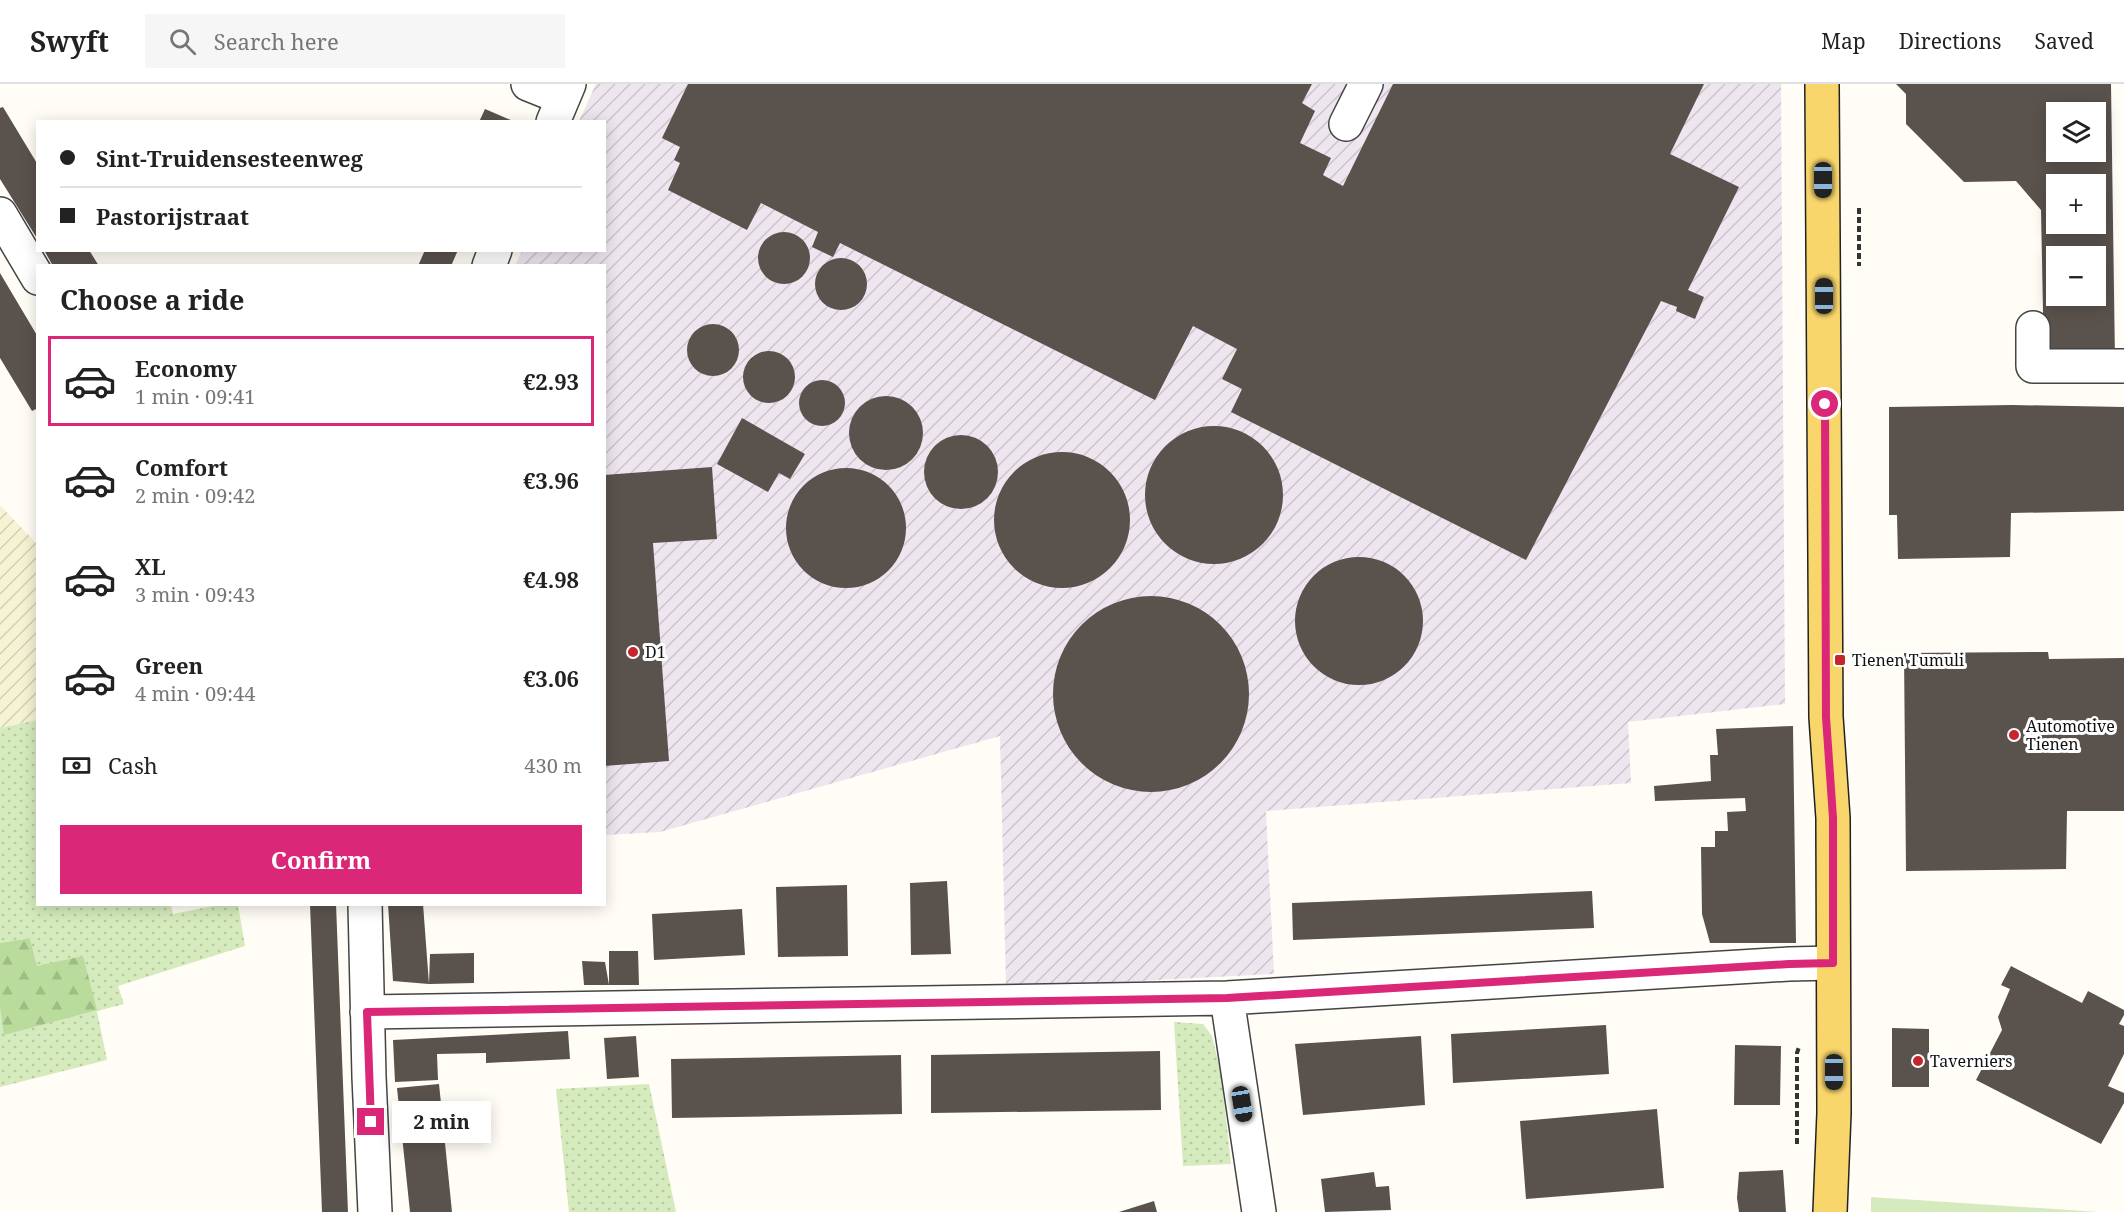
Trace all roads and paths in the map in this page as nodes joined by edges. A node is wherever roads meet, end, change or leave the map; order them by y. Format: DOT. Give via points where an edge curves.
graph roads {
  1 [pos="528,84"];
  2 [pos="1366,84"];
  3 [pos="1822,84"];
  4 [pos="562,101"];
  5 [pos="1347,124"];
  6 [pos="0,214"];
  7 [pos="36,275"];
  8 [pos="2033,328"];
  9 [pos="2124,366"];
  10 [pos="365,906"];
  11 [pos="1833,963"];
  12 [pos="1227,998"];
  13 [pos="367,1012"];
  14 [pos="375,1212"];
  15 [pos="1259,1212"];
  16 [pos="1830,1212"];
  1 -- 4 [label="street"];
  2 -- 5 [label="street"];
  3 -- 11 [label="main road" via="1826,717 1833,818"];
  6 -- 7 [label="street"];
  8 -- 9 [label="street" via="2033,366"];
  10 -- 13 [label="street"];
  11 -- 12 [label="street"];
  11 -- 16 [label="main road"];
  12 -- 13 [label="street"];
  12 -- 15 [label="street"];
  13 -- 14 [label="street"];
}
